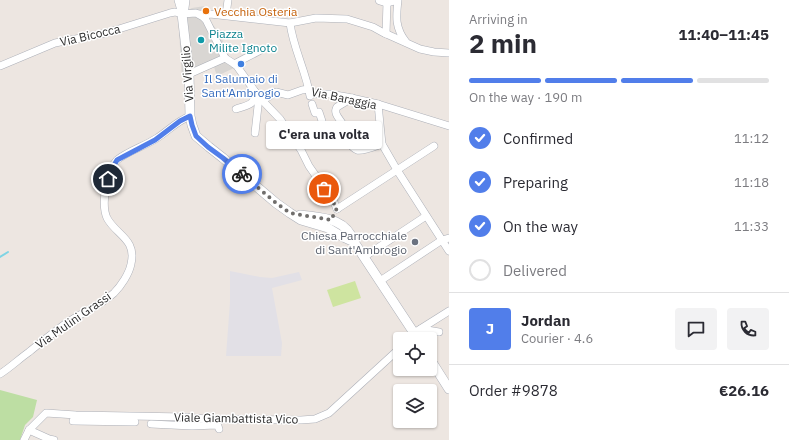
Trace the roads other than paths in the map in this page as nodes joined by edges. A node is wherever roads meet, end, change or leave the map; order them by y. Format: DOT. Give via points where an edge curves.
graph roads {
  1 [pos="178,0"];
  2 [pos="185,0"];
  3 [pos="228,0"];
  4 [pos="390,0"];
  5 [pos="196,13"];
  6 [pos="182,14"];
  7 [pos="226,15"];
  8 [pos="290,23"];
  9 [pos="386,34"];
  10 [pos="407,44"];
  11 [pos="261,50"];
  12 [pos="449,53"];
  13 [pos="225,58"];
  14 [pos="234,64"];
  15 [pos="0,66"];
  16 [pos="188,74"];
  17 [pos="309,92"];
  18 [pos="259,96"];
  19 [pos="352,98"];
  20 [pos="312,104"];
  21 [pos="378,104"];
  22 [pos="236,109"];
  23 [pos="190,116"];
  24 [pos="322,121"];
  25 [pos="449,126"];
  26 [pos="255,133"];
  27 [pos="382,144"];
  28 [pos="434,146"];
  29 [pos="395,171"];
  30 [pos="337,208"];
  31 [pos="426,216"];
  32 [pos="329,224"];
  33 [pos="445,239"];
  34 [pos="449,251"];
  35 [pos="364,257"];
  36 [pos="380,281"];
  37 [pos="449,311"];
  38 [pos="413,332"];
  39 [pos="419,332"];
  40 [pos="393,355"];
  41 [pos="437,370"];
  42 [pos="0,374"];
  43 [pos="449,389"];
  44 [pos="185,417"];
  45 [pos="73,421"];
  46 [pos="105,421"];
  47 [pos="136,422"];
  48 [pos="151,424"];
  49 [pos="185,426"];
  50 [pos="219,429"];
  51 [pos="29,430"];
  52 [pos="24,440"];
  53 [pos="54,440"];
  1 -- 6 [label="street"];
  2 -- 6 [label="main road, Via Virgilio"];
  3 -- 7 [label="street"];
  4 -- 9 [label="street"];
  4 -- 10 [label="street" via="397,11 400,35"];
  5 -- 6 [label="street"];
  5 -- 7 [label="street"];
  5 -- 13 [label="street" via="206,20"];
  6 -- 15 [label="street, Via Bicocca" via="170,13 106,33 55,43"];
  6 -- 16 [label="main road, Via Virgilio"];
  7 -- 8 [label="street"];
  8 -- 9 [label="street" via="316,18 347,19"];
  8 -- 17 [label="street"];
  9 -- 10 [label="street"];
  10 -- 12 [label="street" via="420,49"];
  11 -- 14 [label="street"];
  13 -- 14 [label="street"];
  13 -- 16 [label="street"];
  14 -- 18 [label="street"];
  16 -- 23 [label="main road, Via Virgilio"];
  17 -- 18 [label="street, Via Baraggia" via="302,90 288,95 276,92"];
  17 -- 19 [label="street, Via Baraggia"];
  18 -- 22 [label="street" via="252,103"];
  18 -- 26 [label="street"];
  18 -- 30 [label="street" via="280,119"];
  19 -- 21 [label="street, Via Baraggia"];
  19 -- 27 [label="street" via="336,109 335,113 342,123 338,131 357,150"];
  20 -- 24 [label="street"];
  21 -- 25 [label="street, Via Baraggia"];
  21 -- 27 [label="street"];
  23 -- 32 [label="main road, Via Virgilio" via="196,136 276,203 290,213"];
  23 -- 42 [label="street, Via Mulini Grassi" via="155,140 117,160 112,169 104,197 106,214 128,242 132,256 131,265 122,283 101,303 67,323"];
  27 -- 29 [label="street"];
  28 -- 29 [label="street"];
  29 -- 30 [label="street"];
  29 -- 31 [label="street"];
  30 -- 32 [label="street"];
  31 -- 33 [label="street"];
  31 -- 35 [label="street"];
  32 -- 35 [label="main road" via="342,224 350,231"];
  33 -- 34 [label="street"];
  33 -- 36 [label="street"];
  35 -- 36 [label="main road"];
  36 -- 38 [label="main road"];
  37 -- 39 [label="street"];
  40 -- 44 [label="street, Viale Giambattista Vico" via="329,414 315,419"];
  41 -- 43 [label="main road"];
  44 -- 46 [label="street, Viale Giambattista Vico"];
  44 -- 49 [label="street"];
  45 -- 46 [label="street"];
  46 -- 47 [label="street"];
  46 -- 51 [label="street, Viale Giambattista Vico" via="76,415 46,413"];
  48 -- 49 [label="street"];
  49 -- 50 [label="street" via="216,425"];
  51 -- 52 [label="street"];
  51 -- 53 [label="street"];
}
